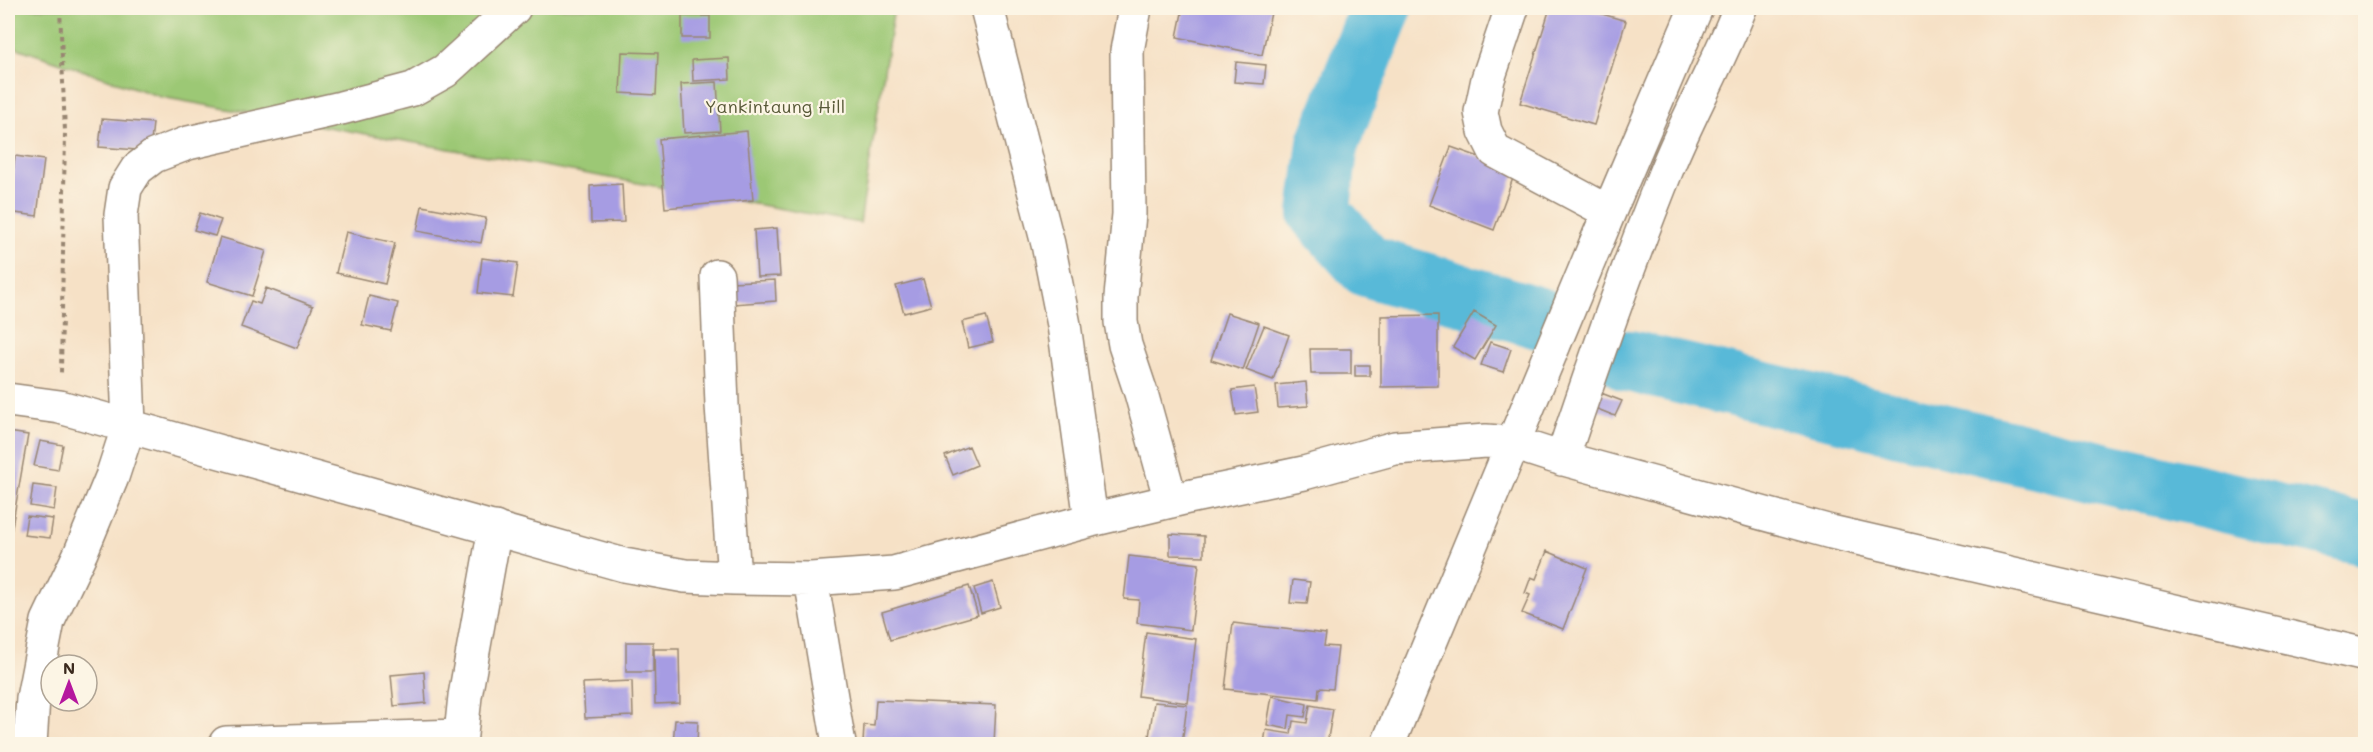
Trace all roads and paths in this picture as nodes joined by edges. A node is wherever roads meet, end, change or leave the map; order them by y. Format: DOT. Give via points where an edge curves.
graph roads {
  1 [pos="60,8"];
  2 [pos="514,8"];
  3 [pos="987,8"];
  4 [pos="1136,8"];
  5 [pos="1512,8"];
  6 [pos="1696,8"];
  7 [pos="1740,8"];
  8 [pos="1609,212"];
  9 [pos="717,276"];
  10 [pos="8,400"];
  11 [pos="60,407"];
  12 [pos="129,425"];
  13 [pos="1516,444"];
  14 [pos="1558,457"];
  15 [pos="1171,501"];
  16 [pos="1091,520"];
  17 [pos="495,528"];
  18 [pos="734,578"];
  19 [pos="812,579"];
  20 [pos="2366,655"];
  21 [pos="460,740"];
  22 [pos="226,743"];
  23 [pos="30,744"];
  24 [pos="839,744"];
  25 [pos="1388,744"];
  1 -- 11 [label="path" via="65,132"];
  2 -- 12 [label="street" via="445,71 413,89 188,143 154,156 137,169 125,189 120,215"];
  3 -- 16 [label="street" via="1048,244 1064,325"];
  4 -- 15 [label="street" via="1127,51 1130,189 1121,322"];
  5 -- 8 [label="street" via="1488,79 1481,112 1485,131 1495,151"];
  6 -- 8 [label="street"];
  7 -- 14 [label="street" via="1661,183"];
  8 -- 13 [label="street"];
  9 -- 18 [label="street"];
  10 -- 11 [label="street"];
  11 -- 12 [label="street"];
  12 -- 17 [label="street"];
  12 -- 23 [label="street" via="90,531 48,621 33,698"];
  13 -- 14 [label="street"];
  13 -- 15 [label="street" via="1486,441 1395,448 1304,473"];
  13 -- 25 [label="street"];
  14 -- 20 [label="street" via="1831,532"];
  15 -- 16 [label="street"];
  16 -- 19 [label="street" via="894,573"];
  17 -- 18 [label="street" via="624,565 685,576"];
  17 -- 21 [label="street"];
  18 -- 19 [label="street"];
  19 -- 24 [label="street"];
  21 -- 22 [label="street"];
}
